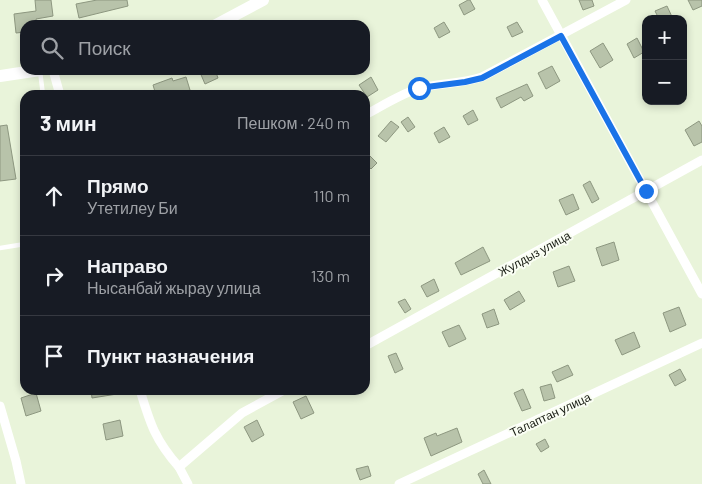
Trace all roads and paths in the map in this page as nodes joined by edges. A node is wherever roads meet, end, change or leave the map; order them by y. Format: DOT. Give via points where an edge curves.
graph roads {
  1 [pos="263,0"];
  2 [pos="542,0"];
  3 [pos="626,0"];
  4 [pos="225,20"];
  5 [pos="561,36"];
  6 [pos="20,73"];
  7 [pos="41,75"];
  8 [pos="54,75"];
  9 [pos="0,76"];
  10 [pos="43,90"];
  11 [pos="59,90"];
  12 [pos="370,112"];
  13 [pos="702,160"];
  14 [pos="646,191"];
  15 [pos="20,245"];
  16 [pos="0,248"];
  17 [pos="702,294"];
  18 [pos="370,343"];
  19 [pos="702,343"];
  20 [pos="141,395"];
  21 [pos="275,395"];
  22 [pos="0,406"];
  23 [pos="180,467"];
  24 [pos="21,484"];
  25 [pos="188,484"];
  26 [pos="399,484"];
  1 -- 4 [label="street"];
  2 -- 5 [label="street"];
  3 -- 5 [label="street"];
  5 -- 12 [label="street" via="482,78 419,88"];
  5 -- 14 [label="street"];
  6 -- 9 [label="street"];
  7 -- 10 [label="lane"];
  8 -- 11 [label="street"];
  13 -- 14 [label="street, Жулдыз улица"];
  14 -- 17 [label="street"];
  14 -- 18 [label="street, Жулдыз улица"];
  15 -- 16 [label="lane"];
  19 -- 26 [label="street, Талаптан улица"];
  20 -- 23 [label="street" via="150,426"];
  21 -- 23 [label="street" via="242,413"];
  22 -- 24 [label="street"];
  23 -- 25 [label="street"];
}
